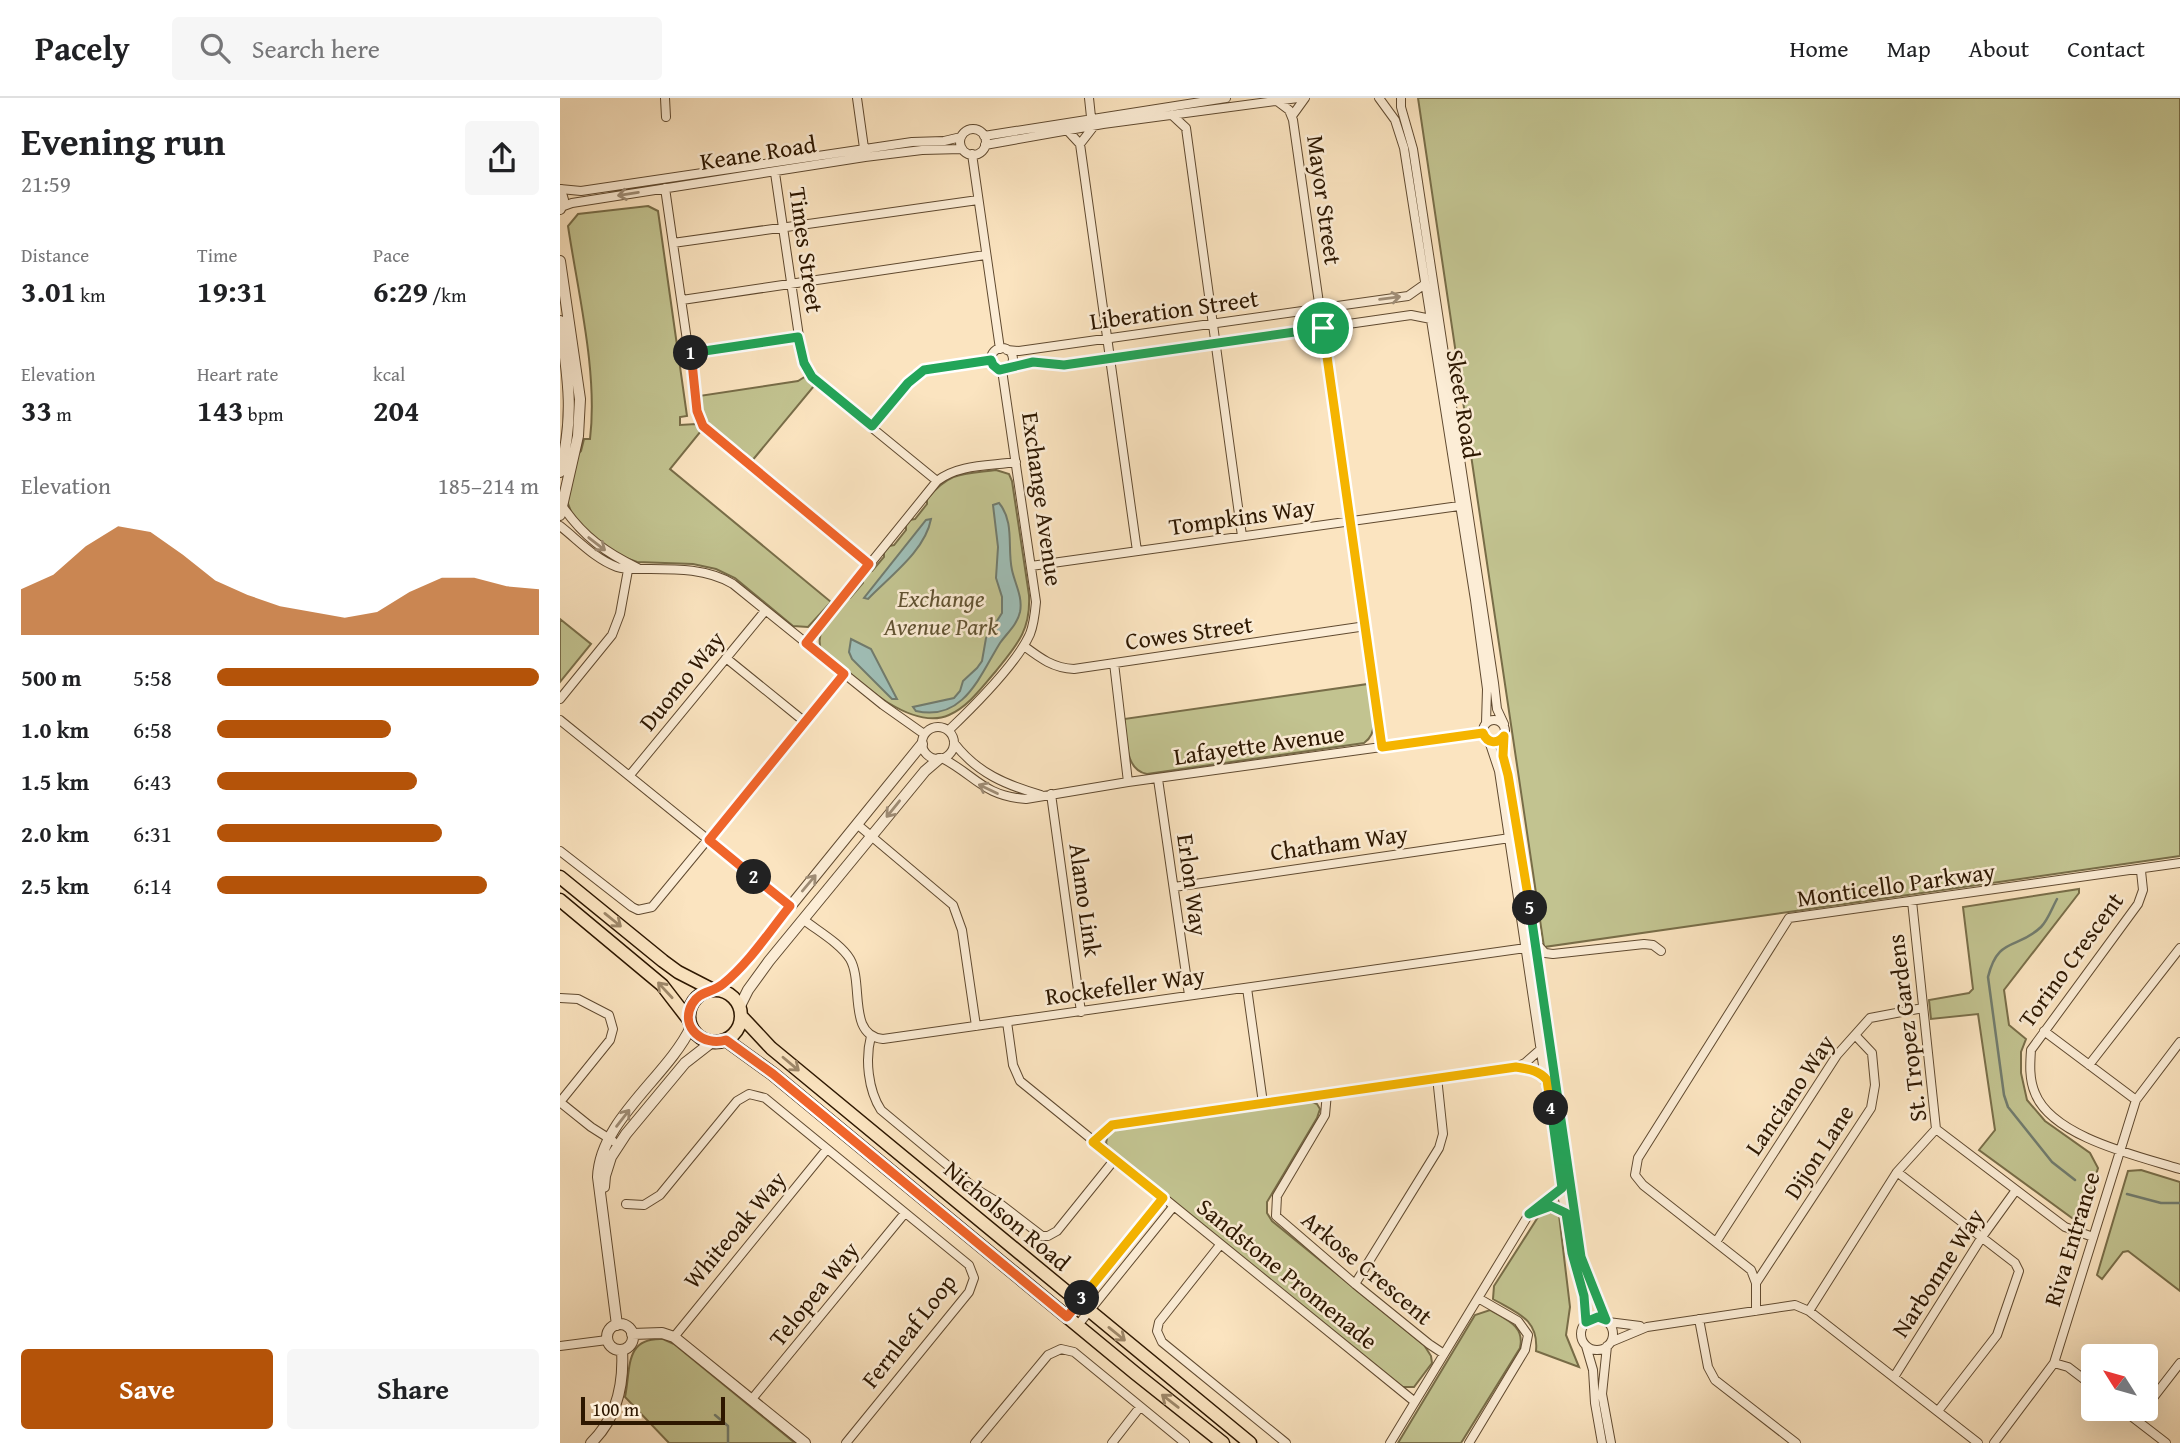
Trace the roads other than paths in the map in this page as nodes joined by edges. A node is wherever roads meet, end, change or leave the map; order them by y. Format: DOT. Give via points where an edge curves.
graph roads {
  1 [pos="665,98"];
  2 [pos="857,98"];
  3 [pos="1089,98"];
  4 [pos="1226,98"];
  5 [pos="1298,98"];
  6 [pos="1306,98"];
  7 [pos="1380,98"];
  8 [pos="1392,98"];
  9 [pos="1401,98"];
  10 [pos="1277,101"];
  11 [pos="1196,112"];
  12 [pos="1172,115"];
  13 [pos="1292,116"];
  14 [pos="666,117"];
  15 [pos="1092,122"];
  16 [pos="1186,128"];
  17 [pos="1066,130"];
  18 [pos="961,137"];
  19 [pos="985,140"];
  20 [pos="1080,144"];
  21 [pos="864,148"];
  22 [pos="962,149"];
  23 [pos="972,155"];
  24 [pos="775,173"];
  25 [pos="665,188"];
  26 [pos="560,189"];
  27 [pos="978,200"];
  28 [pos="561,208"];
  29 [pos="783,228"];
  30 [pos="673,243"];
  31 [pos="985,255"];
  32 [pos="560,261"];
  33 [pos="792,283"];
  34 [pos="1426,284"];
  35 [pos="682,300"];
  36 [pos="1319,308"];
  37 [pos="1431,319"];
  38 [pos="560,321"];
  39 [pos="1213,324"];
  40 [pos="1323,328"];
  41 [pos="798,337"];
  42 [pos="1107,339"];
  43 [pos="1216,344"];
  44 [pos="1004,349"];
  45 [pos="690,354"];
  46 [pos="1110,359"];
  47 [pos="991,360"];
  48 [pos="1005,368"];
  49 [pos="872,426"];
  50 [pos="1016,462"];
  51 [pos="560,472"];
  52 [pos="937,481"];
  53 [pos="562,506"];
  54 [pos="1459,506"];
  55 [pos="1349,522"];
  56 [pos="560,526"];
  57 [pos="1242,536"];
  58 [pos="1137,551"];
  59 [pos="869,564"];
  60 [pos="1031,566"];
  61 [pos="640,569"];
  62 [pos="628,570"];
  63 [pos="765,611"];
  64 [pos="1366,626"];
  65 [pos="806,643"];
  66 [pos="1024,646"];
  67 [pos="726,658"];
  68 [pos="1114,663"];
  69 [pos="844,674"];
  70 [pos="560,699"];
  71 [pos="560,720"];
  72 [pos="805,722"];
  73 [pos="1486,723"];
  74 [pos="1504,724"];
  75 [pos="949,730"];
  76 [pos="1483,733"];
  77 [pos="1504,736"];
  78 [pos="923,739"];
  79 [pos="1489,741"];
  80 [pos="954,743"];
  81 [pos="1382,747"];
  82 [pos="940,759"];
  83 [pos="630,775"];
  84 [pos="1158,779"];
  85 [pos="1128,782"];
  86 [pos="1046,795"];
  87 [pos="858,825"];
  88 [pos="871,837"];
  89 [pos="1510,838"];
  90 [pos="709,840"];
  91 [pos="560,850"];
  92 [pos="2180,863"];
  93 [pos="2141,870"];
  94 [pos="560,877"];
  95 [pos="1174,887"];
  96 [pos="560,900"];
  97 [pos="1912,901"];
  98 [pos="790,906"];
  99 [pos="804,920"];
  100 [pos="1535,943"];
  101 [pos="1526,948"];
  102 [pos="2180,948"];
  103 [pos="1661,951"];
  104 [pos="1571,953"];
  105 [pos="1539,971"];
  106 [pos="1247,988"];
  107 [pos="715,990"];
  108 [pos="1189,995"];
  109 [pos="560,998"];
  110 [pos="1923,1008"];
  111 [pos="741,1011"];
  112 [pos="1081,1012"];
  113 [pos="1007,1022"];
  114 [pos="690,1023"];
  115 [pos="976,1026"];
  116 [pos="2044,1031"];
  117 [pos="1855,1035"];
  118 [pos="871,1036"];
  119 [pos="726,1040"];
  120 [pos="712,1042"];
  121 [pos="2180,1042"];
  122 [pos="1542,1048"];
  123 [pos="2089,1065"];
  124 [pos="1516,1067"];
  125 [pos="1437,1077"];
  126 [pos="1547,1080"];
  127 [pos="1327,1093"];
  128 [pos="2136,1100"];
  129 [pos="560,1102"];
  130 [pos="1263,1102"];
  131 [pos="1936,1129"];
  132 [pos="609,1138"];
  133 [pos="1093,1142"];
  134 [pos="619,1144"];
  135 [pos="827,1149"];
  136 [pos="2119,1150"];
  137 [pos="1115,1159"];
  138 [pos="2180,1169"];
  139 [pos="1897,1172"];
  140 [pos="1562,1188"];
  141 [pos="2016,1190"];
  142 [pos="1163,1198"];
  143 [pos="602,1204"];
  144 [pos="626,1204"];
  145 [pos="1173,1206"];
  146 [pos="905,1213"];
  147 [pos="1566,1213"];
  148 [pos="1529,1214"];
  149 [pos="1982,1237"];
  150 [pos="2093,1237"];
  151 [pos="1716,1242"];
  152 [pos="1220,1245"];
  153 [pos="1756,1283"];
  154 [pos="1355,1284"];
  155 [pos="1478,1298"];
  156 [pos="1078,1303"];
  157 [pos="1756,1311"];
  158 [pos="1809,1311"];
  159 [pos="1089,1312"];
  160 [pos="1067,1317"];
  161 [pos="1699,1319"];
  162 [pos="1607,1321"];
  163 [pos="1586,1322"];
  164 [pos="617,1325"];
  165 [pos="1077,1325"];
  166 [pos="1647,1327"];
  167 [pos="632,1334"];
  168 [pos="674,1337"];
  169 [pos="607,1340"];
  170 [pos="1585,1344"];
  171 [pos="1609,1344"];
  172 [pos="560,1346"];
  173 [pos="622,1350"];
  174 [pos="1444,1354"];
  175 [pos="2054,1363"];
  176 [pos="2180,1363"];
  177 [pos="1894,1377"];
  178 [pos="2081,1377"];
  179 [pos="2158,1391"];
  180 [pos="752,1399"];
  181 [pos="1415,1402"];
  182 [pos="1140,1407"];
  183 [pos="1938,1411"];
  184 [pos="2137,1421"];
  185 [pos="592,1443"];
  186 [pos="805,1443"];
  187 [pos="846,1443"];
  188 [pos="975,1443"];
  189 [pos="1112,1443"];
  190 [pos="1185,1443"];
  191 [pos="1223,1443"];
  192 [pos="1250,1443"];
  193 [pos="1286,1443"];
  194 [pos="1390,1443"];
  195 [pos="1468,1443"];
  196 [pos="1602,1443"];
  197 [pos="1611,1443"];
  198 [pos="1796,1443"];
  199 [pos="1978,1443"];
  200 [pos="1994,1443"];
  201 [pos="2166,1443"];
  1 -- 14 [label="street"];
  2 -- 21 [label="street"];
  3 -- 15 [label="street"];
  4 -- 15 [label="street, Keane Road"];
  5 -- 10 [label="street, Keane Road"];
  6 -- 13 [label="street, Mayor Street"];
  7 -- 8 [label="street"];
  7 -- 34 [label="street, Skeet Road" via="1395,120 1404,148"];
  9 -- 74 [label="street, Skeet Road" via="1413,149 1495,699"];
  10 -- 11 [label="street, Keane Road"];
  10 -- 13 [label="street, Mayor Street"];
  11 -- 12 [label="street, Keane Road"];
  11 -- 16 [label="street"];
  12 -- 15 [label="street, Keane Road"];
  12 -- 16 [label="street"];
  13 -- 36 [label="street, Mayor Street"];
  15 -- 17 [label="street, Keane Road"];
  15 -- 19 [label="street, Keane Road"];
  15 -- 20 [label="street"];
  16 -- 39 [label="street"];
  17 -- 19 [label="street, Keane Road"];
  17 -- 20 [label="street"];
  18 -- 19 [label="street, Keane Road" via="971,129 979,130"];
  18 -- 21 [label="street, Keane Road"];
  18 -- 22 [label="street"];
  19 -- 23 [label="street, Keane Road" via="980,152"];
  20 -- 42 [label="street"];
  21 -- 26 [label="street, Keane Road" via="581,191"];
  22 -- 23 [label="street"];
  22 -- 24 [label="street, Keane Road" via="922,149"];
  23 -- 27 [label="street"];
  24 -- 25 [label="street, Keane Road"];
  24 -- 29 [label="street, Times Street"];
  25 -- 28 [label="street, Keane Road, one-way"];
  25 -- 30 [label="street"];
  26 -- 28 [label="street, Keane Road"];
  27 -- 29 [label="street"];
  27 -- 31 [label="street"];
  29 -- 30 [label="street"];
  29 -- 33 [label="street, Times Street"];
  30 -- 35 [label="street"];
  31 -- 33 [label="street"];
  31 -- 44 [label="street"];
  32 -- 53 [label="street" via="580,399 578,436"];
  33 -- 35 [label="street"];
  33 -- 41 [label="street, Times Street"];
  36 -- 34 [label="street, Liberation Street, one-way" via="1410,295"];
  34 -- 37 [label="street, Skeet Road"];
  35 -- 45 [label="street"];
  36 -- 39 [label="street, Liberation Street"];
  36 -- 40 [label="street, Mayor Street"];
  37 -- 40 [label="street, Liberation Street" via="1411,315"];
  37 -- 54 [label="street, Skeet Road"];
  38 -- 51 [label="street" via="571,400"];
  39 -- 42 [label="street, Liberation Street"];
  39 -- 43 [label="street"];
  40 -- 43 [label="street, Liberation Street"];
  40 -- 55 [label="street, Mayor Street"];
  41 -- 45 [label="street"];
  41 -- 49 [label="street, Times Street" via="812,377"];
  42 -- 44 [label="street, Liberation Street"];
  42 -- 46 [label="street"];
  43 -- 46 [label="street, Liberation Street"];
  43 -- 57 [label="street"];
  44 -- 47 [label="street" via="994,352"];
  44 -- 48 [label="street" via="1012,360"];
  45 -- 59 [label="street" via="703,426"];
  46 -- 48 [label="street, Liberation Street" via="1064,365 1033,362"];
  46 -- 58 [label="street"];
  47 -- 48 [label="street" via="995,367"];
  47 -- 49 [label="street" via="924,370"];
  48 -- 50 [label="street, Exchange Avenue"];
  49 -- 52 [label="street, Times Street"];
  50 -- 52 [label="street" via="965,468"];
  50 -- 60 [label="street, Exchange Avenue"];
  52 -- 59 [label="street"];
  53 -- 61 [label="street, one-way" via="596,544"];
  54 -- 55 [label="street, Tompkins Way"];
  54 -- 73 [label="street, Skeet Road" via="1486,689"];
  55 -- 57 [label="street, Tompkins Way"];
  55 -- 64 [label="street, Mayor Street"];
  56 -- 62 [label="street" via="603,561"];
  57 -- 58 [label="street, Tompkins Way"];
  58 -- 60 [label="street, Tompkins Way"];
  59 -- 65 [label="street"];
  60 -- 66 [label="street, Exchange Avenue" via="1035,612"];
  61 -- 62 [label="street"];
  61 -- 63 [label="street" via="720,576"];
  62 -- 70 [label="street" via="612,635"];
  63 -- 65 [label="street"];
  63 -- 67 [label="street, Duomo Way"];
  64 -- 68 [label="street, Cowes Street"];
  64 -- 81 [label="street, Mayor Street"];
  65 -- 69 [label="street"];
  66 -- 68 [label="street, Cowes Street" via="1058,668"];
  66 -- 75 [label="street, Exchange Avenue"];
  67 -- 72 [label="street"];
  67 -- 83 [label="street, Duomo Way"];
  68 -- 85 [label="street"];
  69 -- 72 [label="street"];
  69 -- 78 [label="street"];
  71 -- 83 [label="street"];
  72 -- 90 [label="street"];
  73 -- 74 [label="street" via="1493,719"];
  73 -- 76 [label="street"];
  74 -- 77 [label="street"];
  75 -- 78 [label="street" via="937,726"];
  75 -- 80 [label="street"];
  76 -- 79 [label="street"];
  76 -- 81 [label="street, Lafayette Avenue"];
  77 -- 79 [label="street"];
  77 -- 100 [label="street" via="1503,756"];
  78 -- 82 [label="street" via="928,755"];
  78 -- 87 [label="street"];
  79 -- 89 [label="street"];
  80 -- 82 [label="street" via="950,753"];
  80 -- 86 [label="street, Lafayette Avenue" via="994,779"];
  81 -- 84 [label="street, Lafayette Avenue"];
  86 -- 82 [label="street, Lafayette Avenue, one-way" via="1026,799 994,793"];
  82 -- 88 [label="street, one-way"];
  83 -- 90 [label="street"];
  84 -- 85 [label="street, Lafayette Avenue"];
  84 -- 95 [label="street, Erlon Way"];
  85 -- 86 [label="street, Lafayette Avenue"];
  86 -- 112 [label="street, Alamo Link"];
  87 -- 88 [label="street"];
  98 -- 87 [label="street, one-way"];
  88 -- 99 [label="street"];
  88 -- 115 [label="street" via="953,905 962,930"];
  89 -- 95 [label="street, Chatham Way"];
  89 -- 101 [label="street"];
  90 -- 91 [label="street" via="656,904 641,910 626,904"];
  90 -- 98 [label="street"];
  92 -- 93 [label="street, Monticello Parkway"];
  93 -- 97 [label="street, Monticello Parkway"];
  93 -- 116 [label="street, Torino Crescent" via="2143,890 2138,904"];
  94 -- 107 [label="main road, Nicholson Road, one-way" via="678,972"];
  95 -- 108 [label="street, Erlon Way"];
  114 -- 96 [label="main road, one-way" via="662,985"];
  97 -- 110 [label="street, St. Tropez Gardens"];
  97 -- 151 [label="street, Monticello Parkway" via="1789,918 1638,1158 1634,1175 1643,1185"];
  98 -- 107 [label="street" via="738,971"];
  99 -- 111 [label="street" via="757,976"];
  99 -- 118 [label="street" via="851,960 862,1026"];
  100 -- 104 [label="street" via="1545,953"];
  100 -- 105 [label="street"];
  101 -- 106 [label="street, Rockefeller Way"];
  101 -- 122 [label="street"];
  102 -- 123 [label="street"];
  103 -- 104 [label="street" via="1644,944"];
  104 -- 105 [label="street" via="1555,957"];
  105 -- 162 [label="street" via="1581,1257"];
  106 -- 108 [label="street, Rockefeller Way"];
  106 -- 130 [label="street"];
  107 -- 111 [label="main road, Nicholson Road" via="728,993"];
  107 -- 114 [label="main road" via="693,1002"];
  108 -- 112 [label="street, Rockefeller Way"];
  109 -- 129 [label="street" via="578,999 609,1015 613,1029 610,1040"];
  110 -- 117 [label="street, Lanciano Way" via="1870,1018"];
  110 -- 131 [label="street, St. Tropez Gardens"];
  111 -- 119 [label="main road" via="737,1031"];
  111 -- 156 [label="main road, Nicholson Road, one-way" via="771,1048"];
  112 -- 113 [label="street, Rockefeller Way"];
  113 -- 115 [label="street, Rockefeller Way"];
  113 -- 133 [label="street, Sandstone Promenade" via="1020,1081"];
  114 -- 120 [label="main road" via="699,1037"];
  132 -- 114 [label="street, one-way" via="675,1055"];
  115 -- 118 [label="street, Rockefeller Way" via="886,1039"];
  116 -- 123 [label="street"];
  116 -- 136 [label="street, Torino Crescent" via="2031,1050 2031,1078 2039,1101 2083,1138"];
  117 -- 151 [label="street, Lanciano Way"];
  117 -- 153 [label="street, Dijon Lane" via="1872,1053 1875,1086 1871,1108"];
  118 -- 137 [label="street" via="867,1058 873,1097 881,1110 976,1189 1042,1236 1057,1231"];
  119 -- 120 [label="main road"];
  119 -- 160 [label="main road, Nicholson Road"];
  120 -- 134 [label="street" via="685,1063"];
  121 -- 128 [label="street, Riva Entrance"];
  122 -- 124 [label="street"];
  122 -- 126 [label="street"];
  123 -- 128 [label="street"];
  124 -- 125 [label="street"];
  124 -- 126 [label="street" via="1534,1070"];
  125 -- 127 [label="street"];
  125 -- 154 [label="street" via="1443,1134 1439,1149"];
  126 -- 140 [label="street"];
  127 -- 130 [label="street"];
  127 -- 154 [label="street, Arkose Crescent" via="1325,1115 1278,1196 1276,1216"];
  128 -- 136 [label="street, Riva Entrance"];
  129 -- 132 [label="street"];
  130 -- 133 [label="street" via="1116,1124"];
  131 -- 139 [label="street"];
  131 -- 141 [label="street, St. Tropez Gardens"];
  132 -- 134 [label="street"];
  132 -- 143 [label="street" via="599,1164"];
  133 -- 137 [label="street, Sandstone Promenade"];
  134 -- 143 [label="street" via="604,1176"];
  135 -- 144 [label="street, Fernleaf Loop" via="765,1098 749,1094 737,1101 660,1195 644,1205"];
  135 -- 146 [label="street, Fernleaf Loop"];
  135 -- 168 [label="street, Whiteoak Way"];
  136 -- 138 [label="street, Torino Crescent"];
  136 -- 150 [label="street, Riva Entrance"];
  137 -- 142 [label="street, Sandstone Promenade"];
  139 -- 149 [label="street"];
  139 -- 158 [label="street"];
  140 -- 147 [label="street"];
  140 -- 148 [label="street"];
  141 -- 149 [label="street, Narbonne Way"];
  141 -- 150 [label="street, St. Tropez Gardens" via="2065,1227"];
  142 -- 145 [label="street, Sandstone Promenade"];
  142 -- 156 [label="street"];
  143 -- 164 [label="street"];
  145 -- 152 [label="street, Sandstone Promenade"];
  145 -- 159 [label="street"];
  146 -- 180 [label="street, Telopea Way"];
  146 -- 187 [label="street, Fernleaf Loop" via="969,1265 974,1278 969,1292"];
  147 -- 148 [label="street" via="1551,1206"];
  147 -- 163 [label="street"];
  148 -- 155 [label="street"];
  149 -- 177 [label="street, Narbonne Way"];
  149 -- 183 [label="street" via="2019,1271 1997,1335"];
  150 -- 175 [label="street, Riva Entrance"];
  151 -- 153 [label="street" via="1751,1270"];
  152 -- 181 [label="street, Sandstone Promenade"];
  152 -- 193 [label="street" via="1159,1322 1157,1334"];
  153 -- 157 [label="street"];
  154 -- 174 [label="street, Arkose Crescent"];
  155 -- 174 [label="street"];
  155 -- 195 [label="street" via="1518,1321 1528,1335 1525,1350"];
  156 -- 159 [label="main road, Nicholson Road"];
  156 -- 160 [label="street"];
  157 -- 158 [label="street" via="1795,1305"];
  157 -- 161 [label="street"];
  158 -- 177 [label="street"];
  159 -- 165 [label="street"];
  159 -- 192 [label="main road, Nicholson Road, one-way"];
  160 -- 165 [label="main road, Nicholson Road"];
  161 -- 166 [label="street"];
  161 -- 198 [label="street" via="1715,1380"];
  162 -- 163 [label="street" via="1598,1317"];
  162 -- 166 [label="street"];
  162 -- 171 [label="street" via="1613,1332"];
  163 -- 170 [label="street" via="1581,1333"];
  164 -- 167 [label="street"];
  164 -- 169 [label="street" via="608,1331"];
  191 -- 165 [label="main road, Nicholson Road, one-way"];
  166 -- 171 [label="street"];
  167 -- 168 [label="street"];
  167 -- 173 [label="street" via="631,1344"];
  168 -- 180 [label="street"];
  169 -- 172 [label="street"];
  169 -- 173 [label="street"];
  170 -- 171 [label="street" via="1597,1350"];
  170 -- 196 [label="street"];
  171 -- 197 [label="street" via="1602,1394"];
  173 -- 185 [label="street" via="619,1396"];
  174 -- 181 [label="street"];
  175 -- 178 [label="street"];
  175 -- 200 [label="street, Riva Entrance"];
  176 -- 179 [label="street"];
  177 -- 183 [label="street"];
  180 -- 186 [label="street"];
  181 -- 194 [label="street"];
  182 -- 188 [label="street" via="1074,1352 1061,1349 1048,1355"];
  182 -- 189 [label="street"];
  182 -- 190 [label="street"];
  183 -- 199 [label="street"];
  184 -- 201 [label="street"];
}
